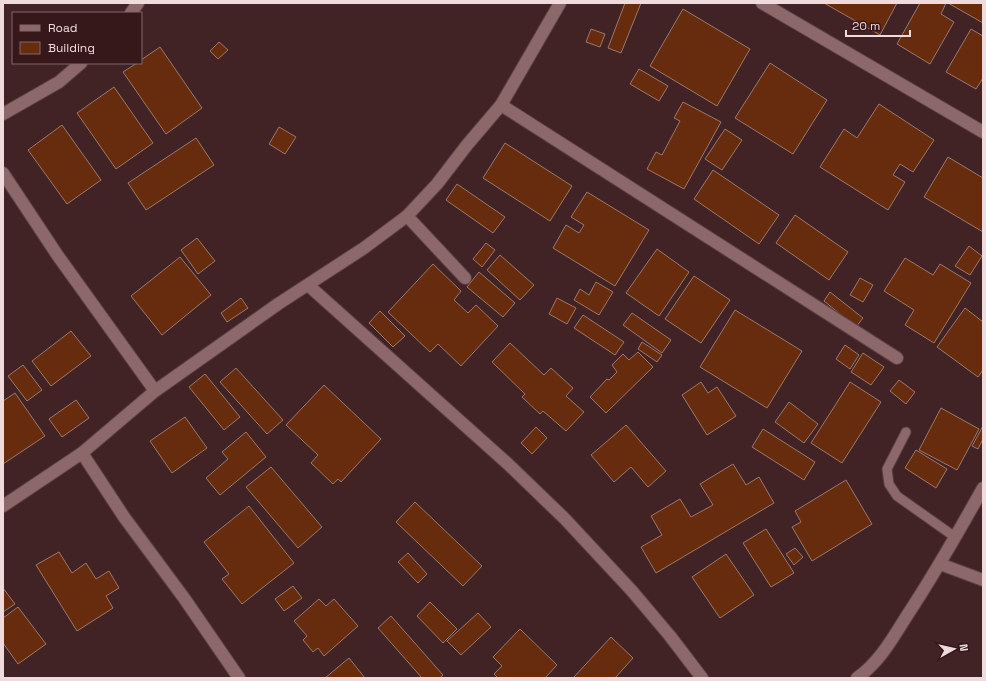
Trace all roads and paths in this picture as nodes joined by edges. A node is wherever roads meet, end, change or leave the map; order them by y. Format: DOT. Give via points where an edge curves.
graph roads {
  1 [pos="138,3"];
  2 [pos="560,3"];
  3 [pos="762,3"];
  4 [pos="132,12"];
  5 [pos="80,64"];
  6 [pos="501,105"];
  7 [pos="3,114"];
  8 [pos="983,132"];
  9 [pos="3,173"];
  10 [pos="407,216"];
  11 [pos="465,278"];
  12 [pos="308,285"];
  13 [pos="896,358"];
  14 [pos="155,391"];
  15 [pos="906,432"];
  16 [pos="82,453"];
  17 [pos="983,488"];
  18 [pos="3,506"];
  19 [pos="955,537"];
  20 [pos="940,564"];
  21 [pos="983,580"];
  22 [pos="239,678"];
  23 [pos="702,678"];
  24 [pos="857,678"];
  1 -- 4 [label="street"];
  2 -- 6 [label="street"];
  3 -- 8 [label="street"];
  5 -- 7 [label="street" via="59,82"];
  6 -- 10 [label="street" via="437,184"];
  6 -- 13 [label="street"];
  9 -- 14 [label="street" via="58,256"];
  10 -- 11 [label="street"];
  10 -- 12 [label="street"];
  12 -- 14 [label="street"];
  12 -- 23 [label="street" via="508,464 565,519 632,591"];
  14 -- 16 [label="street"];
  15 -- 19 [label="lane" via="887,469 889,484 897,496"];
  16 -- 18 [label="street"];
  16 -- 22 [label="street" via="124,517"];
  17 -- 19 [label="street"];
  19 -- 20 [label="street"];
  20 -- 21 [label="street"];
  20 -- 24 [label="street" via="887,647 866,672"];
}
